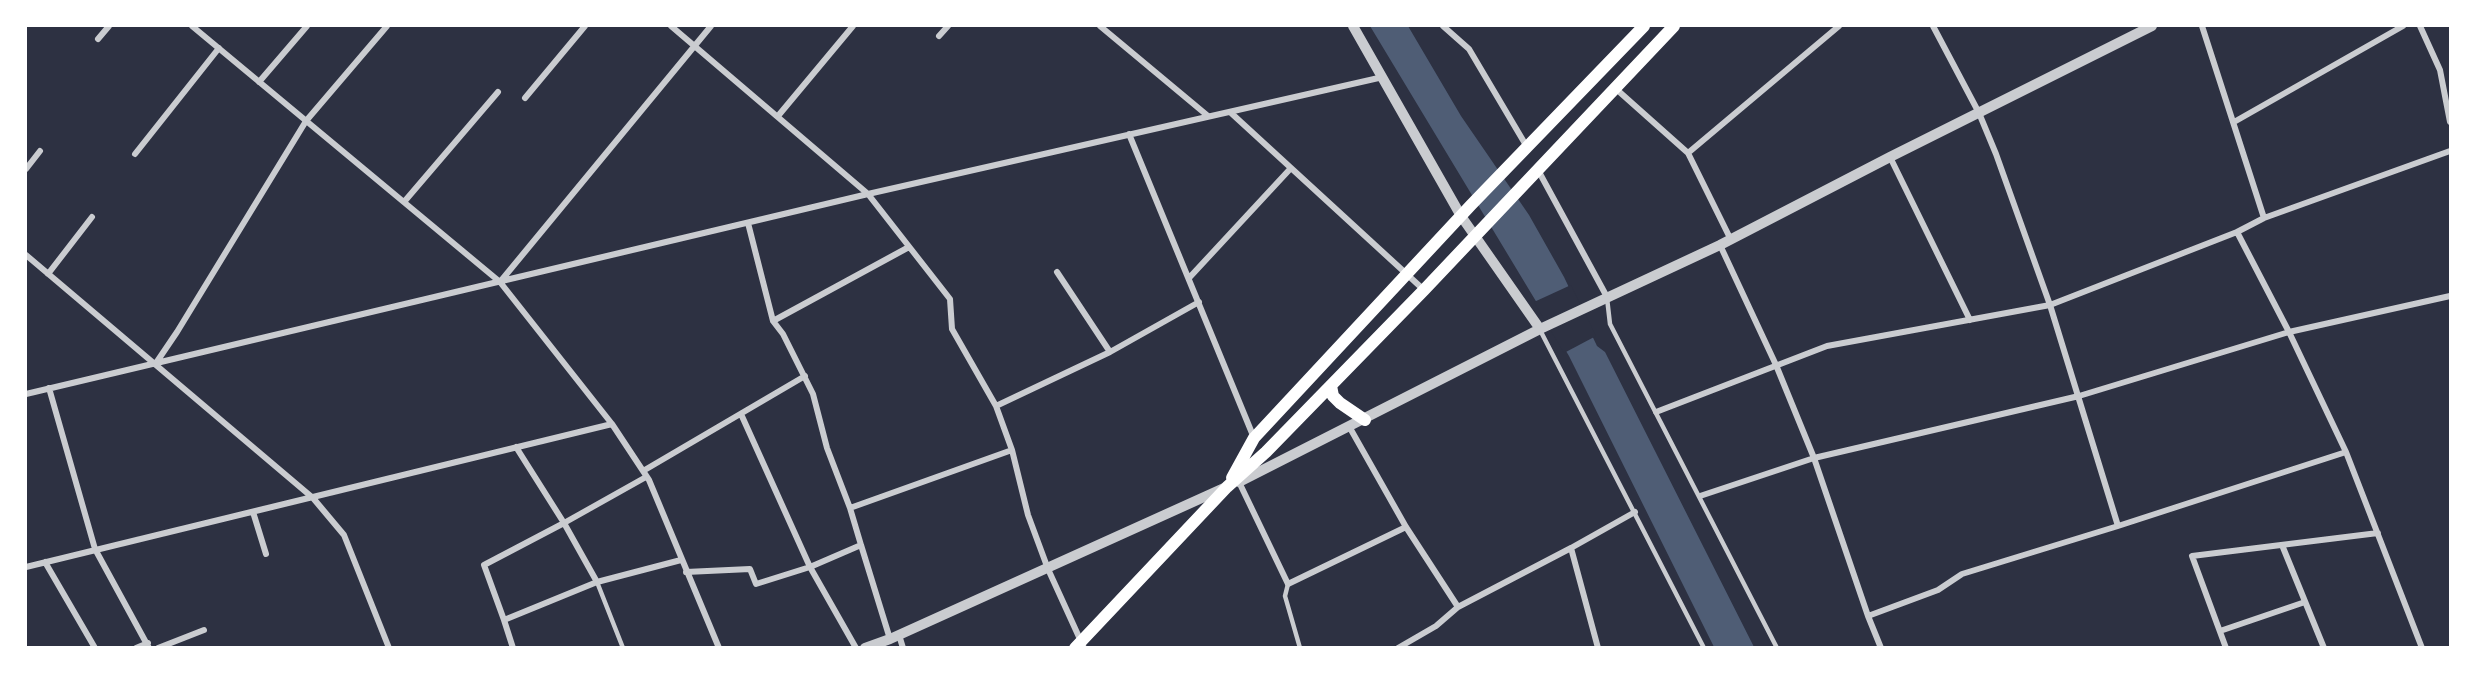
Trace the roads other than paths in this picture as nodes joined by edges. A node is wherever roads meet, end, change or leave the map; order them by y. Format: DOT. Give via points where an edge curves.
graph roads {
  1 [pos="109,26"];
  2 [pos="192,26"];
  3 [pos="307,26"];
  4 [pos="387,26"];
  5 [pos="585,26"];
  6 [pos="671,26"];
  7 [pos="711,26"];
  8 [pos="853,26"];
  9 [pos="948,26"];
  10 [pos="1100,26"];
  11 [pos="1353,26"];
  12 [pos="1443,26"];
  13 [pos="1644,26"];
  14 [pos="1674,26"];
  15 [pos="1839,26"];
  16 [pos="1933,26"];
  17 [pos="2152,26"];
  18 [pos="2202,26"];
  19 [pos="2403,26"];
  20 [pos="2420,26"];
  21 [pos="939,36"];
  22 [pos="98,39"];
  23 [pos="695,45"];
  24 [pos="219,48"];
  25 [pos="1383,77"];
  26 [pos="259,82"];
  27 [pos="1615,88"];
  28 [pos="498,92"];
  29 [pos="525,98"];
  30 [pos="1230,112"];
  31 [pos="1978,113"];
  32 [pos="778,116"];
  33 [pos="1208,116"];
  34 [pos="306,121"];
  35 [pos="2234,122"];
  36 [pos="2451,122"];
  37 [pos="1129,134"];
  38 [pos="40,151"];
  39 [pos="2451,151"];
  40 [pos="1523,152"];
  41 [pos="1688,153"];
  42 [pos="135,154"];
  43 [pos="1890,157"];
  44 [pos="1291,168"];
  45 [pos="26,169"];
  46 [pos="1533,174"];
  47 [pos="868,194"];
  48 [pos="404,202"];
  49 [pos="1461,216"];
  50 [pos="92,217"];
  51 [pos="2264,218"];
  52 [pos="748,223"];
  53 [pos="2237,232"];
  54 [pos="1476,234"];
  55 [pos="1726,243"];
  56 [pos="909,247"];
  57 [pos="26,255"];
  58 [pos="1057,272"];
  59 [pos="48,274"];
  60 [pos="1407,274"];
  61 [pos="1189,278"];
  62 [pos="500,282"];
  63 [pos="1424,290"];
  64 [pos="2451,296"];
  65 [pos="1607,297"];
  66 [pos="1199,303"];
  67 [pos="2050,305"];
  68 [pos="1970,320"];
  69 [pos="773,321"];
  70 [pos="1540,329"];
  71 [pos="2289,332"];
  72 [pos="1110,352"];
  73 [pos="156,363"];
  74 [pos="1776,365"];
  75 [pos="805,376"];
  76 [pos="1331,386"];
  77 [pos="49,388"];
  78 [pos="26,394"];
  79 [pos="2079,396"];
  80 [pos="996,406"];
  81 [pos="1656,412"];
  82 [pos="741,414"];
  83 [pos="1365,420"];
  84 [pos="612,424"];
  85 [pos="1350,428"];
  86 [pos="1254,438"];
  87 [pos="516,447"];
  88 [pos="1012,450"];
  89 [pos="2346,452"];
  90 [pos="1814,458"];
  91 [pos="645,474"];
  92 [pos="1233,485"];
  93 [pos="1700,496"];
  94 [pos="313,498"];
  95 [pos="850,508"];
  96 [pos="253,512"];
  97 [pos="1635,512"];
  98 [pos="564,523"];
  99 [pos="1406,526"];
  100 [pos="2118,526"];
  101 [pos="2378,533"];
  102 [pos="861,545"];
  103 [pos="2283,545"];
  104 [pos="1571,548"];
  105 [pos="95,549"];
  106 [pos="266,554"];
  107 [pos="681,560"];
  108 [pos="45,562"];
  109 [pos="26,567"];
  110 [pos="810,567"];
  111 [pos="1048,569"];
  112 [pos="686,572"];
  113 [pos="597,582"];
  114 [pos="1288,584"];
  115 [pos="2305,602"];
  116 [pos="1458,607"];
  117 [pos="1868,616"];
  118 [pos="504,620"];
  119 [pos="204,630"];
  120 [pos="2220,631"];
  121 [pos="894,637"];
  122 [pos="148,645"];
  123 [pos="1080,645"];
  124 [pos="95,648"];
  125 [pos="136,648"];
  126 [pos="158,648"];
  127 [pos="389,648"];
  128 [pos="513,648"];
  129 [pos="623,648"];
  130 [pos="719,648"];
  131 [pos="856,648"];
  132 [pos="865,648"];
  133 [pos="903,648"];
  134 [pos="1300,648"];
  135 [pos="1398,648"];
  136 [pos="1598,648"];
  137 [pos="1704,648"];
  138 [pos="1776,648"];
  139 [pos="1881,648"];
  140 [pos="2226,648"];
  141 [pos="2324,648"];
  142 [pos="2422,648"];
  1 -- 22 [label="street"];
  2 -- 24 [label="street"];
  3 -- 26 [label="street"];
  4 -- 34 [label="street"];
  5 -- 29 [label="street"];
  6 -- 23 [label="street"];
  7 -- 23 [label="street"];
  8 -- 32 [label="street"];
  9 -- 21 [label="street"];
  10 -- 33 [label="street"];
  11 -- 25 [label="street"];
  12 -- 40 [label="street" via="1469,49"];
  13 -- 40 [label="main road"];
  14 -- 27 [label="main road"];
  15 -- 41 [label="street"];
  16 -- 31 [label="street"];
  17 -- 31 [label="street"];
  18 -- 35 [label="street"];
  19 -- 35 [label="street"];
  20 -- 36 [label="street" via="2440,70"];
  23 -- 32 [label="street"];
  23 -- 62 [label="street"];
  24 -- 26 [label="street"];
  24 -- 42 [label="street"];
  25 -- 30 [label="street"];
  25 -- 49 [label="street"];
  26 -- 34 [label="street"];
  27 -- 41 [label="street"];
  27 -- 46 [label="main road"];
  28 -- 48 [label="street"];
  30 -- 33 [label="street"];
  30 -- 44 [label="street"];
  31 -- 43 [label="street"];
  31 -- 67 [label="street"];
  32 -- 47 [label="street"];
  33 -- 37 [label="street"];
  34 -- 48 [label="street"];
  34 -- 73 [label="street"];
  35 -- 51 [label="street"];
  37 -- 47 [label="street"];
  37 -- 61 [label="street"];
  38 -- 45 [label="street"];
  39 -- 51 [label="street"];
  40 -- 49 [label="main road"];
  41 -- 55 [label="street"];
  43 -- 55 [label="street"];
  43 -- 68 [label="street"];
  44 -- 60 [label="street"];
  44 -- 61 [label="street"];
  46 -- 54 [label="main road"];
  46 -- 65 [label="street"];
  47 -- 52 [label="street"];
  47 -- 56 [label="street"];
  48 -- 62 [label="street"];
  49 -- 54 [label="street"];
  49 -- 60 [label="main road"];
  50 -- 59 [label="street"];
  51 -- 53 [label="street"];
  52 -- 62 [label="street"];
  52 -- 69 [label="street"];
  53 -- 67 [label="street"];
  53 -- 71 [label="street"];
  54 -- 63 [label="main road"];
  54 -- 70 [label="street"];
  55 -- 65 [label="street"];
  55 -- 74 [label="street"];
  56 -- 69 [label="street"];
  56 -- 80 [label="street" via="950,299 952,329"];
  57 -- 59 [label="street"];
  58 -- 72 [label="street"];
  59 -- 73 [label="street"];
  60 -- 63 [label="street"];
  60 -- 86 [label="main road"];
  61 -- 66 [label="street"];
  62 -- 73 [label="street"];
  62 -- 84 [label="street"];
  63 -- 76 [label="main road"];
  64 -- 71 [label="street"];
  65 -- 70 [label="street"];
  65 -- 81 [label="lane" via="1610,324"];
  66 -- 72 [label="street"];
  66 -- 86 [label="street"];
  67 -- 68 [label="street"];
  67 -- 79 [label="street"];
  68 -- 74 [label="street" via="1827,346"];
  69 -- 75 [label="street"];
  70 -- 83 [label="street"];
  70 -- 97 [label="lane"];
  71 -- 79 [label="street"];
  71 -- 89 [label="street"];
  72 -- 80 [label="street"];
  73 -- 77 [label="street"];
  73 -- 94 [label="street"];
  74 -- 81 [label="street"];
  74 -- 90 [label="street"];
  75 -- 82 [label="street"];
  75 -- 95 [label="street"];
  76 -- 83 [label="main road" via="1333,396"];
  76 -- 92 [label="main road"];
  77 -- 78 [label="street"];
  77 -- 105 [label="street"];
  79 -- 90 [label="street"];
  79 -- 100 [label="street"];
  80 -- 88 [label="street"];
  81 -- 93 [label="lane"];
  82 -- 91 [label="street"];
  82 -- 110 [label="street"];
  83 -- 85 [label="street"];
  84 -- 87 [label="street"];
  84 -- 91 [label="street"];
  85 -- 92 [label="street"];
  85 -- 99 [label="street"];
  86 -- 92 [label="main road"];
  87 -- 94 [label="street"];
  87 -- 98 [label="street"];
  88 -- 95 [label="street"];
  88 -- 111 [label="street" via="1028,515"];
  89 -- 100 [label="street"];
  89 -- 101 [label="street"];
  90 -- 93 [label="street"];
  90 -- 117 [label="street"];
  91 -- 98 [label="street"];
  91 -- 107 [label="street"];
  92 -- 111 [label="street"];
  92 -- 114 [label="street"];
  92 -- 123 [label="main road"];
  93 -- 138 [label="lane"];
  94 -- 96 [label="street"];
  94 -- 127 [label="street" via="344,535"];
  95 -- 102 [label="street"];
  96 -- 105 [label="street"];
  96 -- 106 [label="street"];
  97 -- 104 [label="street"];
  97 -- 137 [label="lane"];
  98 -- 113 [label="street"];
  98 -- 118 [label="street" via="484,565"];
  99 -- 114 [label="street"];
  99 -- 116 [label="street"];
  100 -- 117 [label="street" via="1962,574 1938,590"];
  101 -- 103 [label="street"];
  101 -- 142 [label="street"];
  102 -- 110 [label="street"];
  102 -- 121 [label="street"];
  103 -- 115 [label="street"];
  103 -- 120 [label="street" via="2192,556"];
  104 -- 116 [label="street"];
  104 -- 136 [label="street"];
  105 -- 108 [label="street"];
  105 -- 122 [label="street"];
  107 -- 112 [label="street"];
  107 -- 113 [label="street"];
  108 -- 109 [label="street"];
  108 -- 124 [label="street"];
  110 -- 112 [label="street" via="756,584 750,569"];
  110 -- 131 [label="street"];
  111 -- 121 [label="street"];
  111 -- 123 [label="street"];
  112 -- 130 [label="street"];
  113 -- 118 [label="street"];
  113 -- 129 [label="lane"];
  114 -- 134 [label="lane" via="1285,596"];
  115 -- 120 [label="street"];
  115 -- 141 [label="street"];
  116 -- 135 [label="street" via="1436,626"];
  117 -- 139 [label="street"];
  118 -- 128 [label="street"];
  119 -- 126 [label="street"];
  120 -- 140 [label="street"];
  121 -- 132 [label="street"];
  121 -- 133 [label="street"];
  122 -- 125 [label="street"];
}
